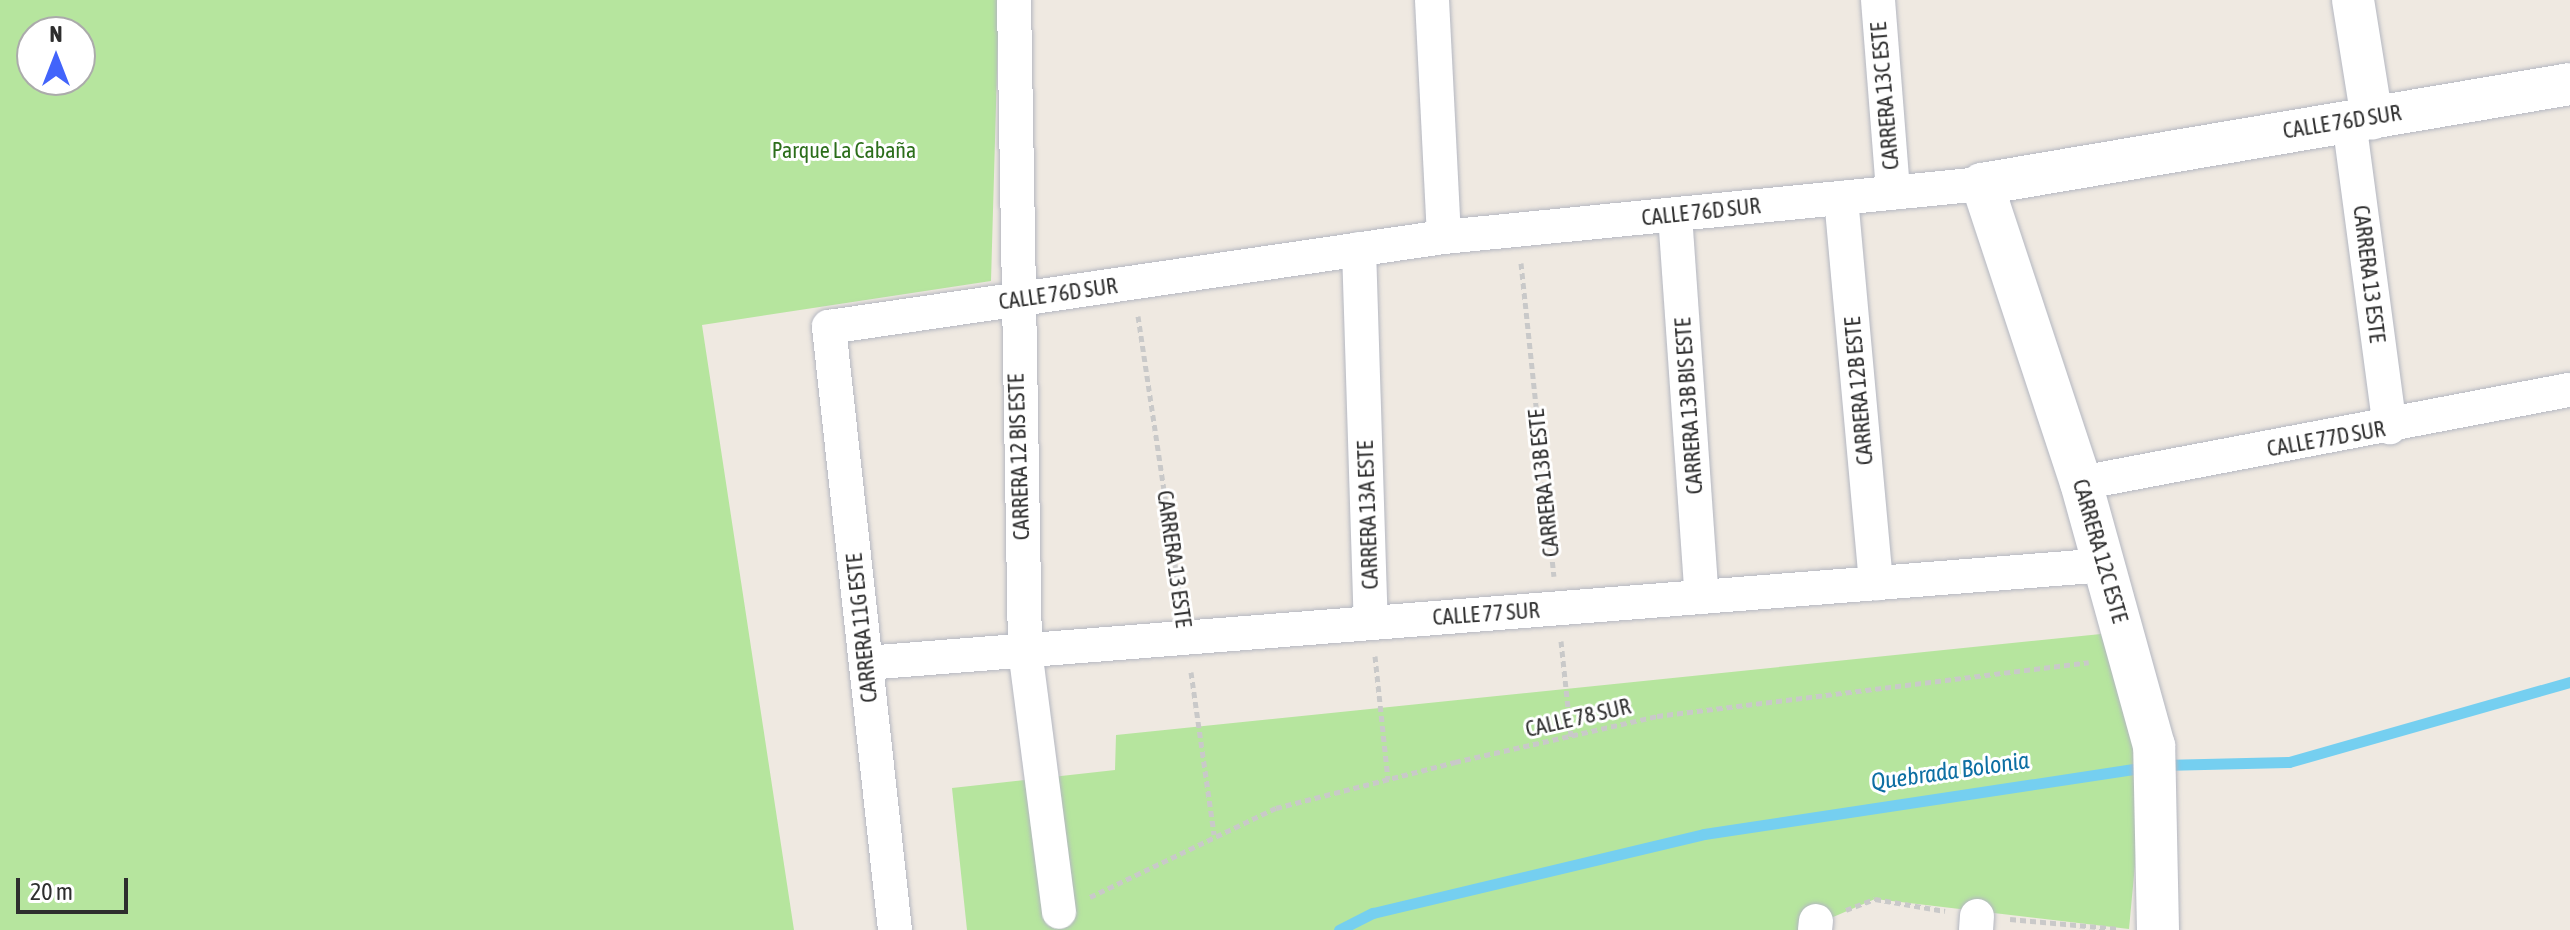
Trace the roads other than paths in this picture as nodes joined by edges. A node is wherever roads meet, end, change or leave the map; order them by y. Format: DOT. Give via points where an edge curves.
graph roads {
  1 [pos="1014,0"];
  2 [pos="1432,0"];
  3 [pos="1878,0"];
  4 [pos="2353,0"];
  5 [pos="2570,84"];
  6 [pos="2361,119"];
  7 [pos="1982,184"];
  8 [pos="1893,192"];
  9 [pos="1841,198"];
  10 [pos="1675,215"];
  11 [pos="1444,237"];
  12 [pos="1359,249"];
  13 [pos="1014,300"];
  14 [pos="829,327"];
  15 [pos="2570,390"];
  16 [pos="2390,427"];
  17 [pos="2081,483"];
  18 [pos="2105,565"];
  19 [pos="1876,583"];
  20 [pos="1702,597"];
  21 [pos="1371,623"];
  22 [pos="1025,650"];
  23 [pos="866,663"];
  24 [pos="1059,912"];
  25 [pos="895,930"];
  26 [pos="2158,930"];
  1 -- 13 [label="street, CARRERA 12 BIS ESTE"];
  2 -- 11 [label="street"];
  3 -- 8 [label="street, CARRERA 13C ESTE"];
  4 -- 6 [label="street"];
  5 -- 6 [label="street, CALLE 76D SUR"];
  6 -- 7 [label="street, CALLE 76D SUR"];
  6 -- 16 [label="street, CARRERA 13 ESTE"];
  7 -- 8 [label="street, CALLE 76D SUR"];
  7 -- 17 [label="street, CARRERA 12C ESTE"];
  8 -- 9 [label="street, CALLE 76D SUR"];
  9 -- 10 [label="street, CALLE 76D SUR"];
  9 -- 19 [label="street, CARRERA 12B ESTE"];
  10 -- 11 [label="street, CALLE 76D SUR"];
  10 -- 20 [label="street, CARRERA 13B BIS ESTE"];
  11 -- 12 [label="street, CALLE 76D SUR"];
  12 -- 13 [label="street, CALLE 76D SUR"];
  12 -- 21 [label="street, CARRERA 13A ESTE"];
  13 -- 14 [label="street, CALLE 76D SUR"];
  13 -- 22 [label="street, CARRERA 12 BIS ESTE"];
  14 -- 23 [label="street, CARRERA 11G ESTE"];
  15 -- 16 [label="street, CALLE 77D SUR"];
  16 -- 17 [label="street, CALLE 77D SUR"];
  17 -- 18 [label="street, CARRERA 12C ESTE"];
  18 -- 19 [label="street, CALLE 77 SUR"];
  18 -- 26 [label="street, CARRERA 12C ESTE" via="2154,746"];
  19 -- 20 [label="street, CALLE 77 SUR"];
  20 -- 21 [label="street, CALLE 77 SUR"];
  21 -- 22 [label="street, CALLE 77 SUR"];
  22 -- 23 [label="street, CALLE 77 SUR"];
  22 -- 24 [label="street, CARRERA 12 BIS ESTE"];
  23 -- 25 [label="street, CARRERA 11G ESTE"];
}
